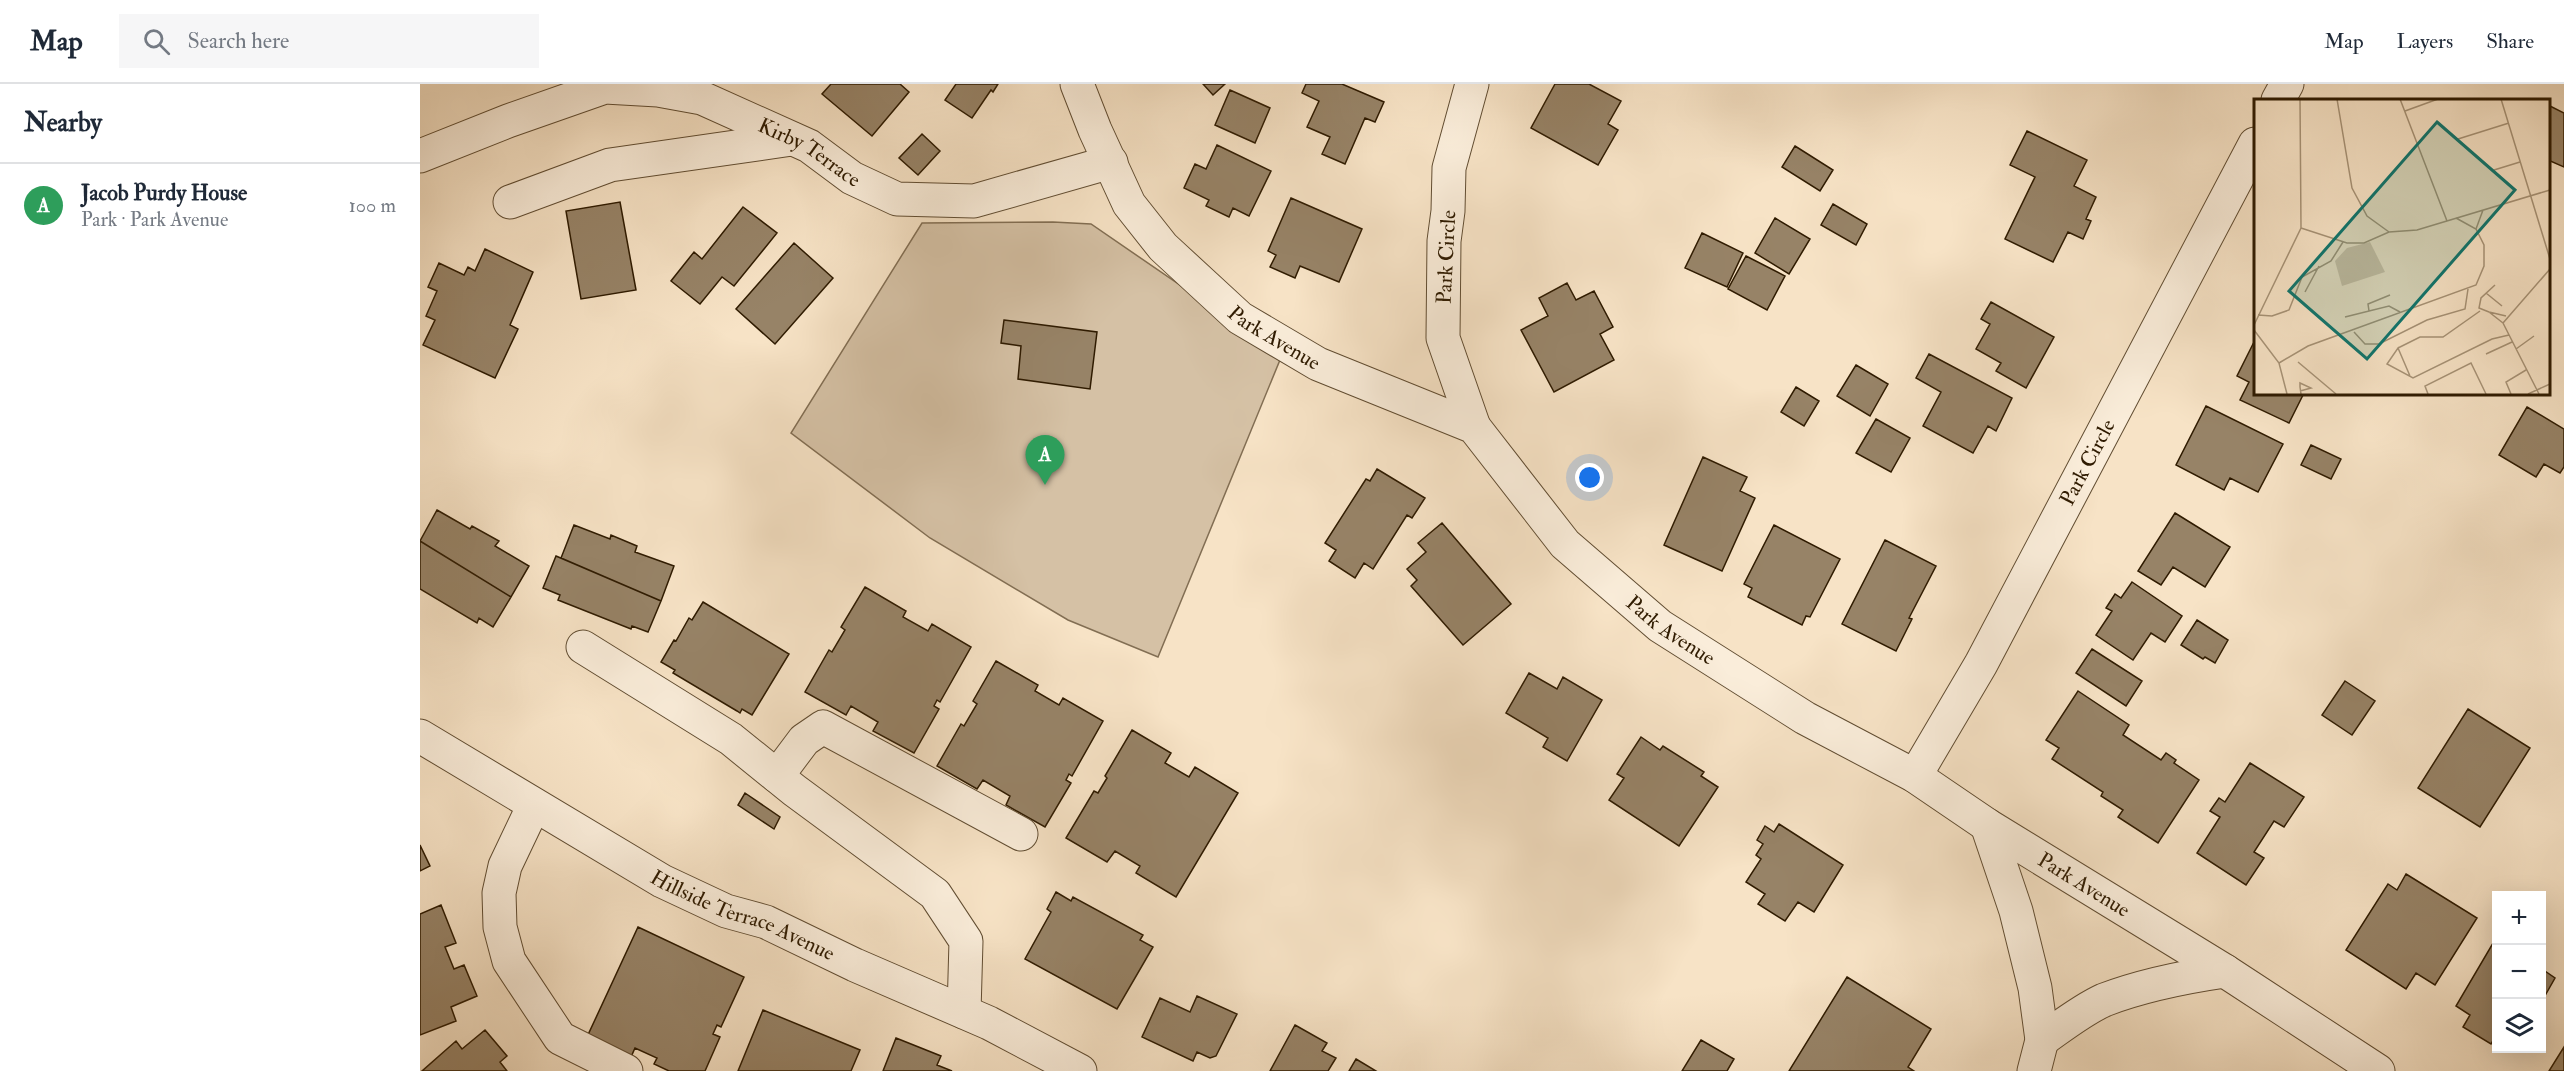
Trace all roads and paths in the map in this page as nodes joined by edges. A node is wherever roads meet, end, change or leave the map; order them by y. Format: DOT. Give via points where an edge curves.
graph roads {
  1 [pos="1077,84"];
  2 [pos="1472,84"];
  3 [pos="2287,84"];
  4 [pos="2279,99"];
  5 [pos="792,139"];
  6 [pos="2254,146"];
  7 [pos="420,156"];
  8 [pos="1111,162"];
  9 [pos="510,202"];
  10 [pos="1474,428"];
  11 [pos="583,647"];
  12 [pos="420,736"];
  13 [pos="777,776"];
  14 [pos="1915,776"];
  15 [pos="534,805"];
  16 [pos="1987,825"];
  17 [pos="1021,834"];
  18 [pos="2225,971"];
  19 [pos="964,1012"];
  20 [pos="2042,1040"];
  21 [pos="626,1071"];
  22 [pos="1080,1071"];
  23 [pos="2034,1071"];
  24 [pos="2378,1071"];
  1 -- 8 [label="street, Park Avenue"];
  2 -- 10 [label="street, Park Circle" via="1449,168 1443,338"];
  3 -- 4 [label="street"];
  5 -- 7 [label="street, Kirby Terrace" via="702,98 605,87"];
  5 -- 8 [label="street, Kirby Terrace" via="809,146 852,178 897,199 974,201"];
  5 -- 9 [label="street" via="610,165"];
  6 -- 14 [label="street, Park Circle" via="1981,664"];
  8 -- 10 [label="street, Park Avenue" via="1129,204 1163,247 1240,318 1318,364"];
  10 -- 14 [label="street, Park Avenue" via="1565,544 1660,626 1804,718"];
  11 -- 13 [label="street" via="730,739"];
  12 -- 15 [label="street, Hillside Terrace Avenue"];
  13 -- 17 [label="street" via="804,740 823,727"];
  13 -- 19 [label="street" via="935,894 966,941"];
  14 -- 16 [label="street, Park Avenue"];
  15 -- 19 [label="street, Hillside Terrace Avenue" via="662,881 726,911 766,922"];
  15 -- 21 [label="street" via="505,866 499,893 500,927 508,961 560,1038"];
  16 -- 18 [label="street, Park Avenue"];
  16 -- 20 [label="street" via="2016,911 2035,988"];
  18 -- 20 [label="street" via="2175,978 2103,1001"];
  18 -- 24 [label="street, Park Avenue"];
  19 -- 22 [label="street, Hillside Terrace Avenue"];
  20 -- 23 [label="street"];
}
